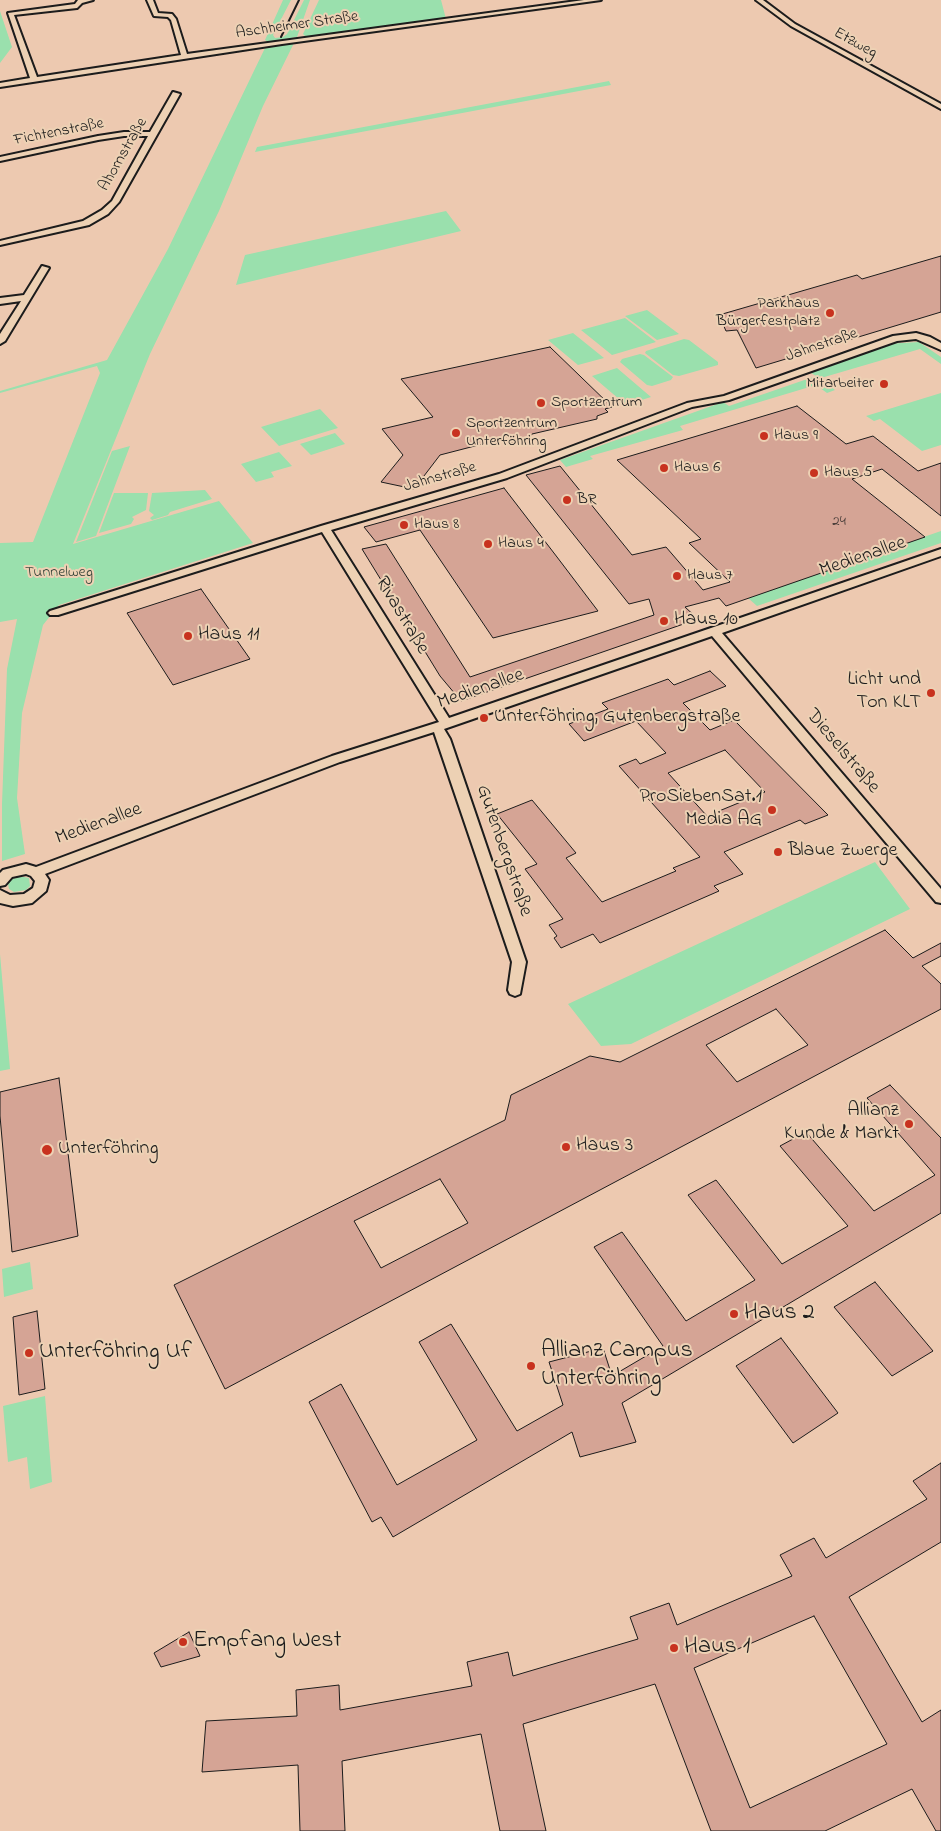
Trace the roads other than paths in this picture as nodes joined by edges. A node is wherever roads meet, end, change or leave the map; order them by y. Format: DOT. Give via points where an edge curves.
graph roads {
  1 [pos="90,0"];
  2 [pos="150,0"];
  3 [pos="598,0"];
  4 [pos="759,0"];
  5 [pos="10,14"];
  6 [pos="185,56"];
  7 [pos="34,80"];
  8 [pos="0,85"];
  9 [pos="176,94"];
  10 [pos="941,106"];
  11 [pos="153,134"];
  12 [pos="0,159"];
  13 [pos="0,243"];
  14 [pos="45,268"];
  15 [pos="26,297"];
  16 [pos="0,301"];
  17 [pos="0,341"];
  18 [pos="941,347"];
  19 [pos="325,528"];
  20 [pos="941,552"];
  21 [pos="54,612"];
  22 [pos="714,631"];
  23 [pos="442,725"];
  24 [pos="36,872"];
  25 [pos="0,881"];
  26 [pos="0,895"];
  27 [pos="941,898"];
  28 [pos="515,990"];
  1 -- 5 [label="street" via="80,1 77,6"];
  2 -- 6 [label="street" via="156,15 170,15 174,20"];
  3 -- 6 [label="street, Aschheimer Straße"];
  4 -- 10 [label="street, Etzweg" via="793,25"];
  5 -- 7 [label="street"];
  6 -- 7 [label="street, Aschheimer Straße"];
  7 -- 8 [label="street, Aschheimer Straße"];
  9 -- 11 [label="street, Ahornstraße"];
  11 -- 12 [label="street, Fichtenstraße" via="98,138"];
  11 -- 13 [label="street, Ahornstraße" via="115,202 97,217 86,223"];
  14 -- 15 [label="street"];
  15 -- 16 [label="street"];
  15 -- 17 [label="street"];
  18 -- 19 [label="street, Jahnstraße" via="916,336 896,338 726,398 690,405 496,478"];
  19 -- 21 [label="street, Jahnstraße"];
  19 -- 23 [label="street, Rivastraße"];
  20 -- 22 [label="street, Medienallee"];
  22 -- 23 [label="street, Medienallee"];
  22 -- 27 [label="street, Dieselstraße"];
  23 -- 24 [label="street, Medienallee" via="336,759"];
  23 -- 28 [label="street, Gutenbergstraße" via="519,962"];
  24 -- 25 [label="street" via="15,870"];
  24 -- 26 [label="street" via="42,886 34,896 13,901"];
}
